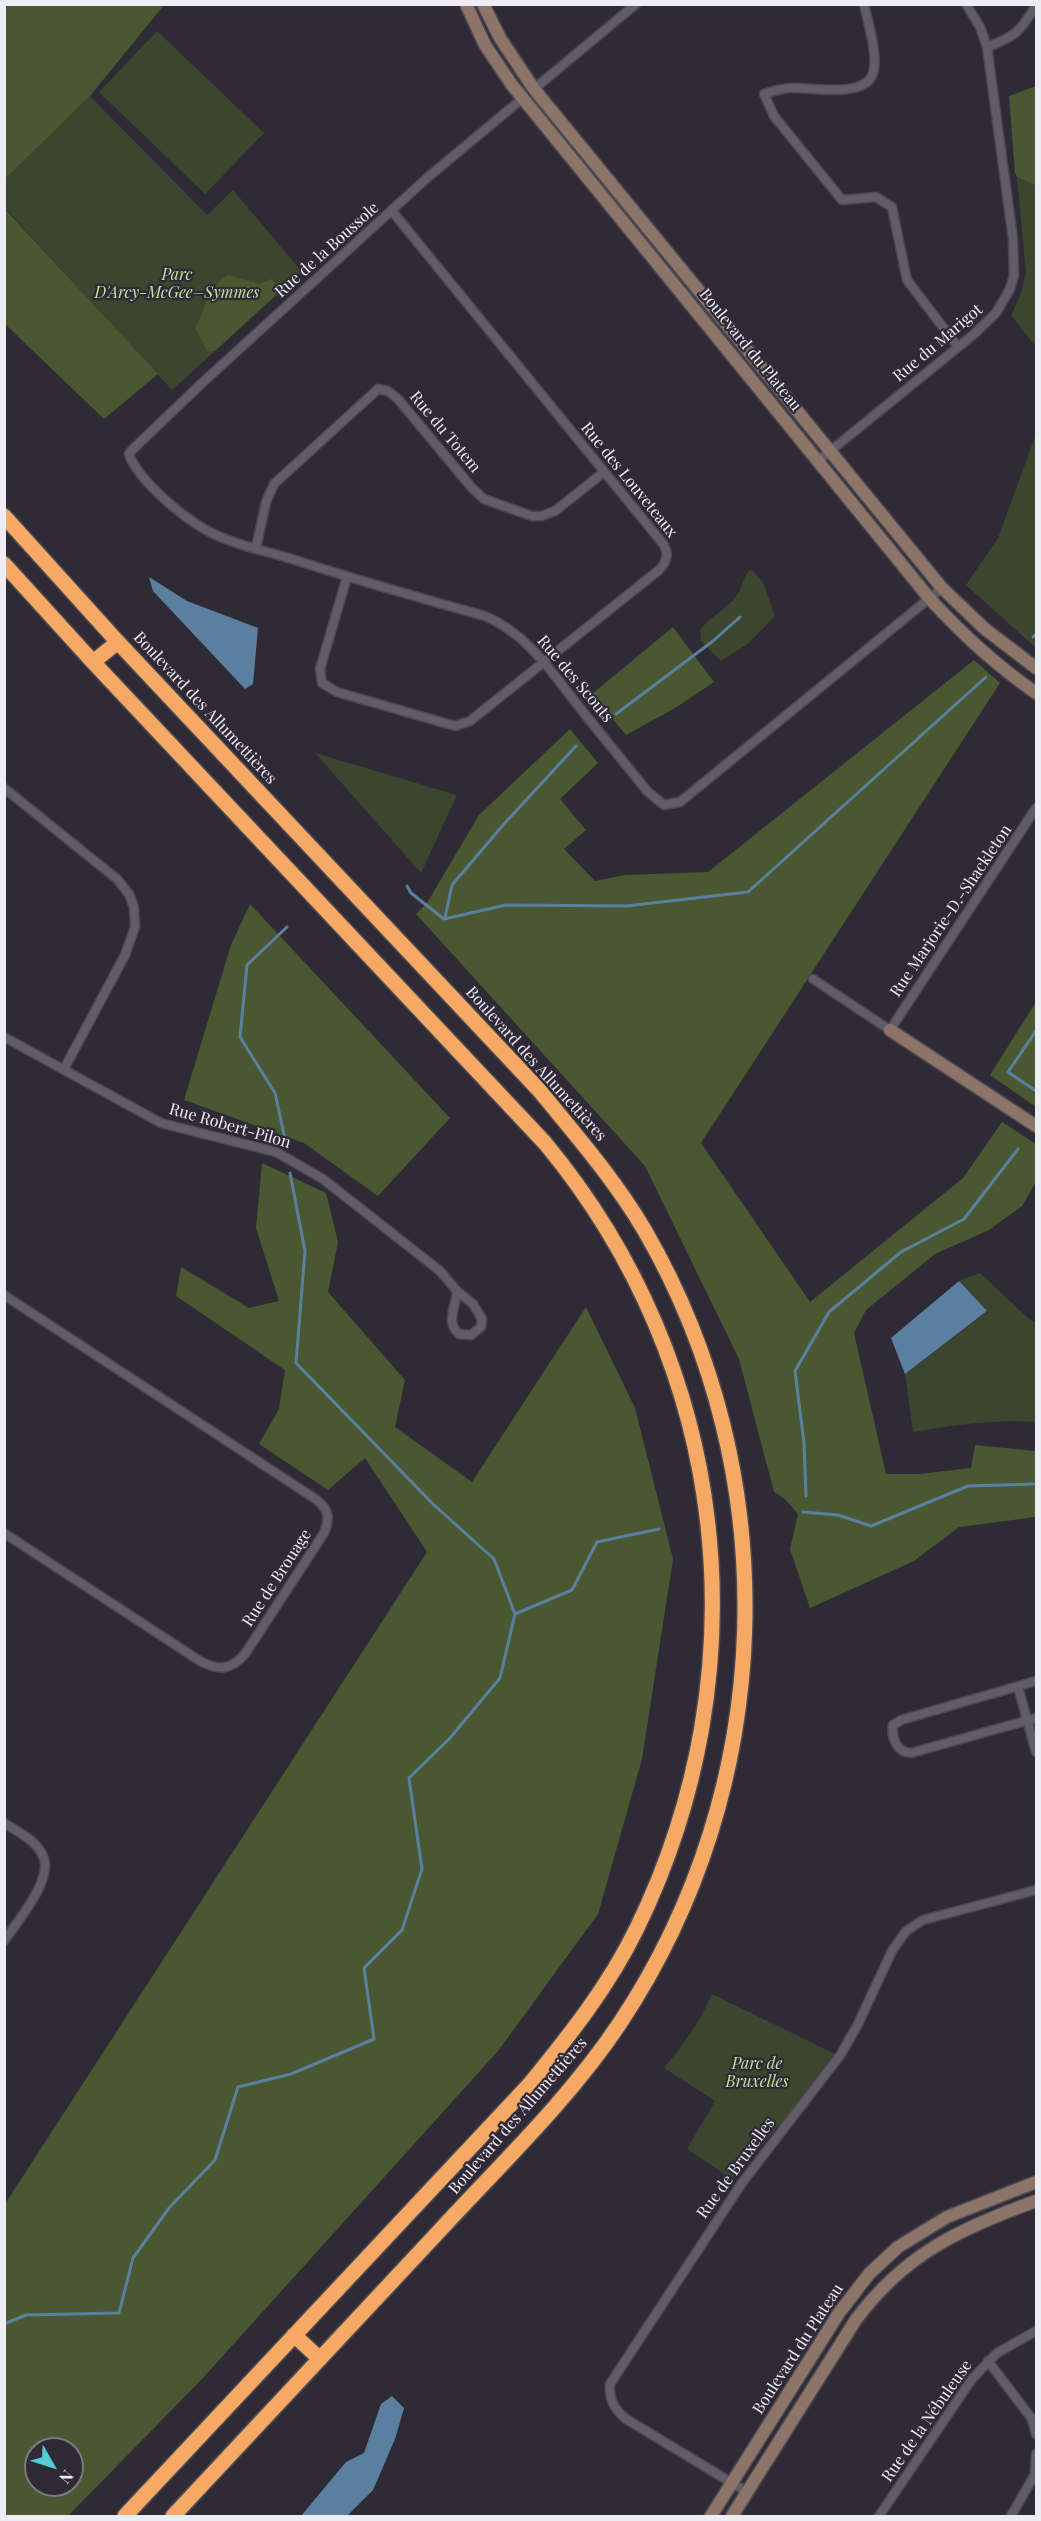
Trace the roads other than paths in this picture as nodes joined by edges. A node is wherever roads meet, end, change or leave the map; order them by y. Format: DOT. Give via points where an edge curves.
graph roads {
  1 [pos="466,4"];
  2 [pos="483,4"];
  3 [pos="636,4"];
  4 [pos="864,4"];
  5 [pos="966,4"];
  6 [pos="1036,5"];
  7 [pos="987,47"];
  8 [pos="534,89"];
  9 [pos="523,98"];
  10 [pos="392,212"];
  11 [pos="958,347"];
  12 [pos="831,451"];
  13 [pos="129,454"];
  14 [pos="818,461"];
  15 [pos="604,472"];
  16 [pos="4,516"];
  17 [pos="256,548"];
  18 [pos="4,564"];
  19 [pos="348,577"];
  20 [pos="942,588"];
  21 [pos="930,599"];
  22 [pos="118,642"];
  23 [pos="93,662"];
  24 [pos="544,662"];
  25 [pos="1036,668"];
  26 [pos="1036,693"];
  27 [pos="4,788"];
  28 [pos="1036,808"];
  29 [pos="813,979"];
  30 [pos="890,1030"];
  31 [pos="4,1037"];
  32 [pos="64,1070"];
  33 [pos="1036,1126"];
  34 [pos="457,1291"];
  35 [pos="4,1295"];
  36 [pos="4,1533"];
  37 [pos="1036,1682"];
  38 [pos="1018,1687"];
  39 [pos="1032,1719"];
  40 [pos="1036,1752"];
  41 [pos="4,1823"];
  42 [pos="1036,1890"];
  43 [pos="4,1941"];
  44 [pos="1036,2182"];
  45 [pos="1036,2201"];
  46 [pos="1036,2331"];
  47 [pos="294,2335"];
  48 [pos="320,2359"];
  49 [pos="988,2361"];
  50 [pos="1036,2434"];
  51 [pos="1036,2454"];
  52 [pos="731,2483"];
  53 [pos="747,2492"];
  54 [pos="125,2517"];
  55 [pos="173,2517"];
  56 [pos="711,2517"];
  57 [pos="732,2517"];
  58 [pos="879,2517"];
  59 [pos="1011,2517"];
  1 -- 9 [label="main road, Boulevard du Plateau" via="485,45"];
  2 -- 8 [label="main road, Boulevard du Plateau"];
  3 -- 8 [label="street"];
  4 -- 11 [label="street" via="874,63 871,80 847,89 782,89 764,94 774,116 842,200 876,198 892,207 907,280"];
  5 -- 7 [label="street, Rue du Marigot"];
  6 -- 7 [label="street" via="1013,37"];
  7 -- 11 [label="street, Rue du Marigot" via="1013,239 1014,276 996,313"];
  8 -- 9 [label="main road"];
  8 -- 12 [label="main road, Boulevard du Plateau"];
  9 -- 10 [label="street, Rue de la Boussole"];
  9 -- 14 [label="main road, Boulevard du Plateau"];
  10 -- 13 [label="street, Rue de la Boussole"];
  10 -- 15 [label="street, Rue des Louveteaux"];
  11 -- 12 [label="street, Rue du Marigot"];
  12 -- 14 [label="street, Rue du Marigot"];
  12 -- 20 [label="main road, Boulevard du Plateau"];
  13 -- 17 [label="street, Rue des Scouts" via="160,494 185,516 215,534"];
  14 -- 21 [label="main road, Boulevard du Plateau"];
  15 -- 17 [label="street, Rue du Totem" via="548,515 532,516 492,502 477,494 398,399 378,389 274,483"];
  15 -- 24 [label="street, Rue des Louveteaux" via="664,545 666,561"];
  16 -- 22 [label="highway, Boulevard des Allumettières"];
  17 -- 19 [label="street, Rue des Scouts"];
  18 -- 23 [label="highway, Boulevard des Allumettières"];
  19 -- 24 [label="street, Rue des Scouts" via="494,620 519,637"];
  19 -- 24 [label="street, Rue des Louveteaux" via="320,669 322,683 337,692 460,726"];
  20 -- 21 [label="street, Rue des Scouts"];
  20 -- 25 [label="main road, Boulevard du Plateau" via="985,629"];
  21 -- 24 [label="street, Rue des Scouts" via="680,802 670,805 659,802 647,791"];
  21 -- 26 [label="main road, Boulevard du Plateau" via="969,639"];
  22 -- 23 [label="highway"];
  22 -- 48 [label="highway, Boulevard des Allumettières" via="539,1090 603,1168 659,1258 698,1344 722,1422 742,1531 746,1589 744,1655 730,1763 707,1847 663,1948 622,2019 576,2082"];
  23 -- 47 [label="highway, Boulevard des Allumettières" via="563,1166 624,1258 651,1316 680,1395 706,1502 714,1609 703,1729 674,1839 636,1929 595,2000 529,2085"];
  27 -- 32 [label="street" via="117,879 134,908 135,927 125,955"];
  28 -- 30 [label="street, Rue Marjorie-D.-Shackleton"];
  29 -- 30 [label="street"];
  30 -- 33 [label="main road"];
  31 -- 32 [label="street, Rue Robert-Pilon"];
  32 -- 34 [label="street, Rue Robert-Pilon" via="161,1123 263,1148 294,1160 440,1270"];
  34 -- 34 [label="street, Rue Robert-Pilon" via="451,1326 459,1334 471,1335 481,1327 482,1319 473,1304"];
  35 -- 36 [label="street, Rue de Brouage" via="317,1500 327,1511 328,1519 324,1533 245,1653 234,1665 219,1669 200,1661"];
  37 -- 38 [label="street"];
  38 -- 39 [label="street"];
  38 -- 39 [label="street" via="901,1720 891,1730 897,1746 911,1753"];
  39 -- 40 [label="street"];
  41 -- 43 [label="street" via="34,1844 43,1855 46,1869 36,1893"];
  42 -- 52 [label="street, Rue de Bruxelles" via="923,1920 906,1931 840,2054 742,2183 610,2385 609,2394 617,2412"];
  44 -- 52 [label="main road, Boulevard du Plateau" via="947,2217 884,2259 839,2313"];
  45 -- 53 [label="main road, Boulevard du Plateau" via="951,2235 912,2261 879,2291 855,2320"];
  46 -- 49 [label="street, Rue de la Nébuleuse"];
  47 -- 48 [label="highway"];
  47 -- 54 [label="highway, Boulevard des Allumettières"];
  48 -- 55 [label="highway, Boulevard des Allumettières"];
  49 -- 50 [label="street" via="1032,2419"];
  49 -- 58 [label="street, Rue de la Nébuleuse" via="963,2391"];
  51 -- 59 [label="street" via="1035,2474"];
  52 -- 53 [label="street, Rue de Bruxelles"];
  52 -- 56 [label="main road, Boulevard du Plateau"];
  53 -- 57 [label="main road, Boulevard du Plateau"];
}
